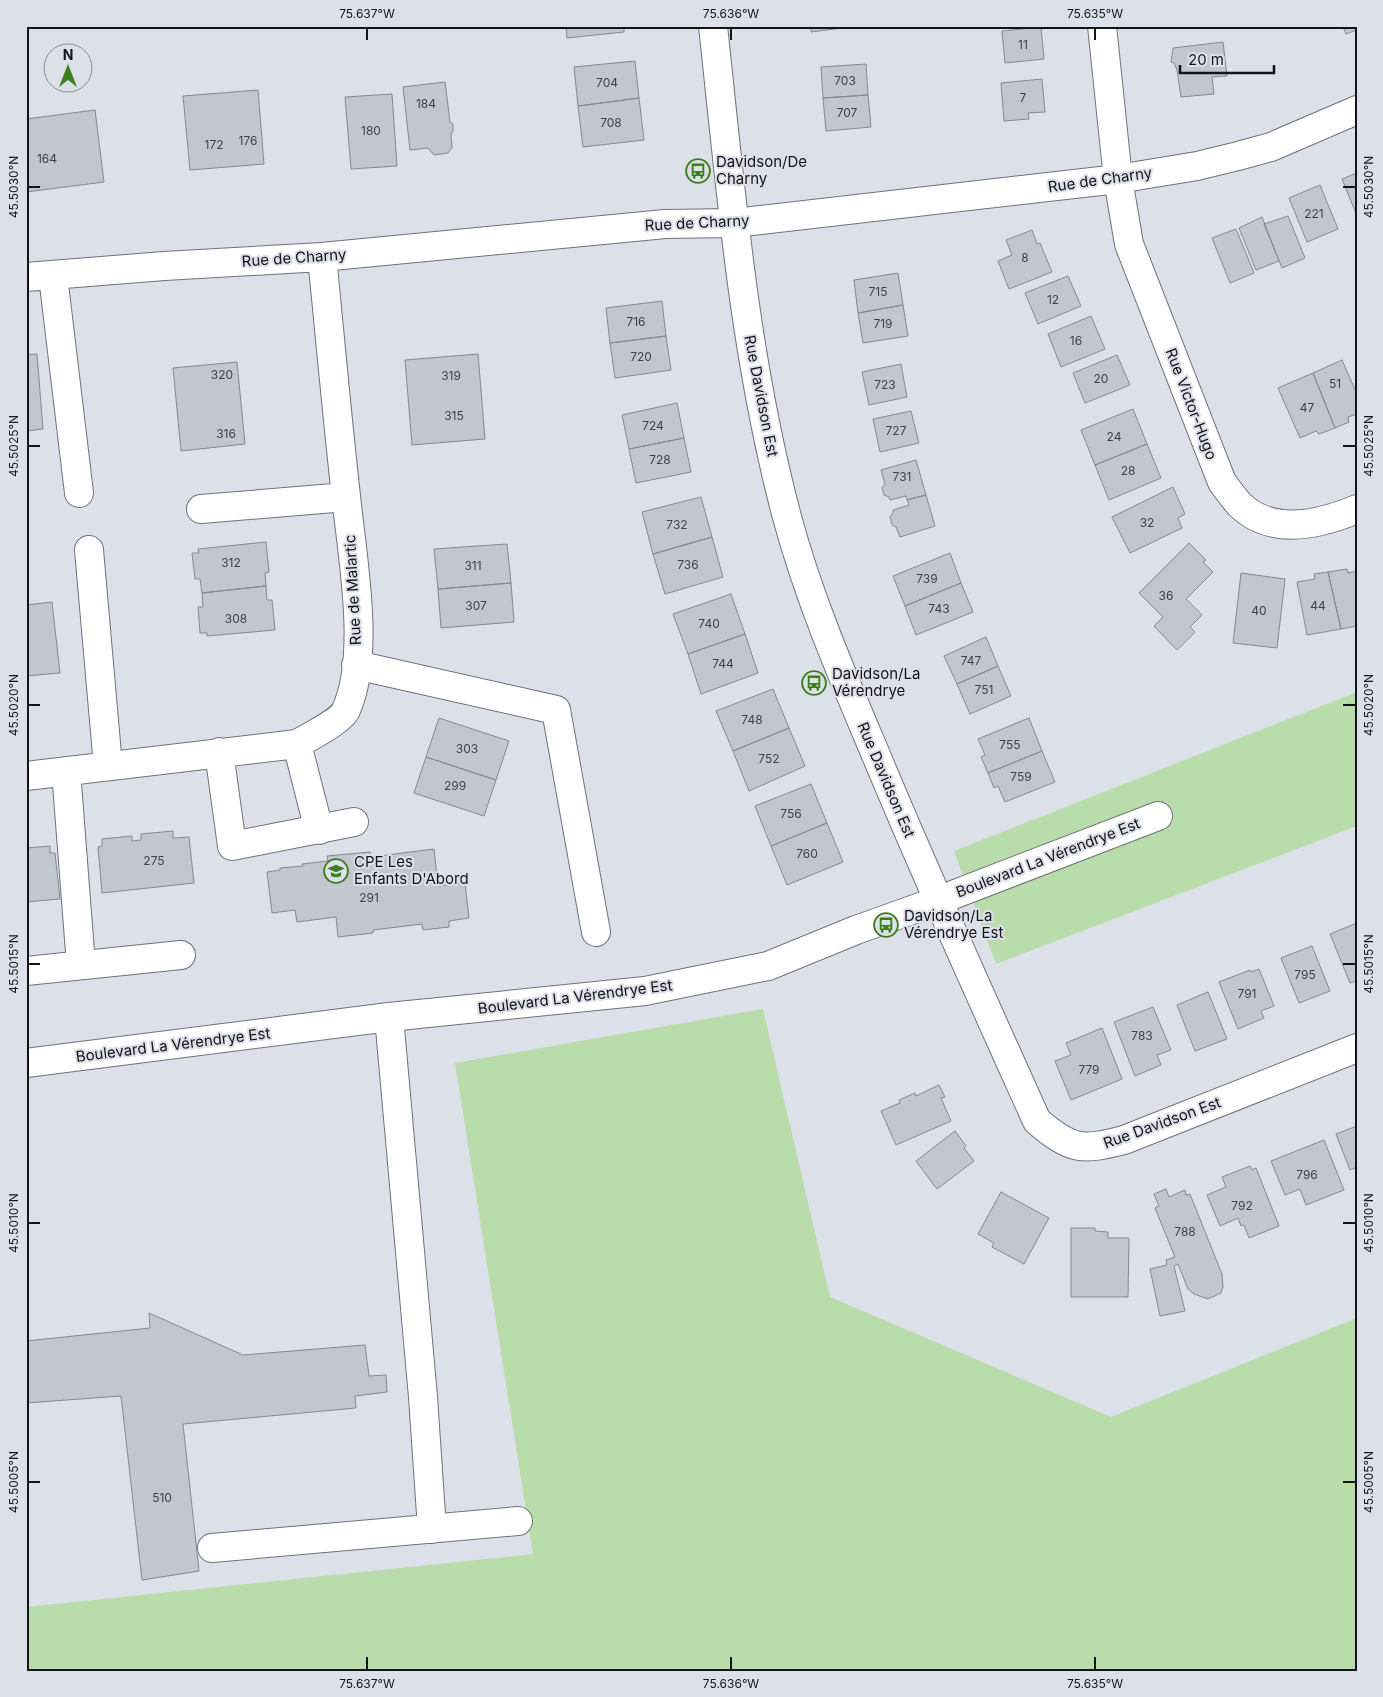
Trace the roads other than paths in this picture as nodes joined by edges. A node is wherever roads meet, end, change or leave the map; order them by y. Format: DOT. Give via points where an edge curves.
graph roads {
  1 [pos="713,26"];
  2 [pos="1102,26"];
  3 [pos="1357,110"];
  4 [pos="1118,179"];
  5 [pos="734,223"];
  6 [pos="322,257"];
  7 [pos="53,276"];
  8 [pos="26,277"];
  9 [pos="79,494"];
  10 [pos="346,497"];
  11 [pos="201,508"];
  12 [pos="1357,509"];
  13 [pos="89,550"];
  14 [pos="356,665"];
  15 [pos="297,744"];
  16 [pos="219,752"];
  17 [pos="108,766"];
  18 [pos="66,771"];
  19 [pos="26,776"];
  20 [pos="1158,816"];
  21 [pos="354,822"];
  22 [pos="319,830"];
  23 [pos="937,901"];
  24 [pos="596,932"];
  25 [pos="181,955"];
  26 [pos="81,965"];
  27 [pos="26,971"];
  28 [pos="389,1018"];
  29 [pos="1357,1048"];
  30 [pos="26,1063"];
  31 [pos="518,1521"];
  32 [pos="432,1528"];
  33 [pos="212,1548"];
  1 -- 5 [label="street, Rue Davidson Est"];
  2 -- 4 [label="street, Rue Victor-Hugo"];
  3 -- 4 [label="street, Rue de Charny" via="1271,147 1197,166"];
  4 -- 5 [label="street, Rue de Charny"];
  4 -- 12 [label="street, Rue Victor-Hugo" via="1129,244 1222,482 1240,504 1270,522 1313,524"];
  5 -- 6 [label="street, Rue de Charny" via="665,224"];
  5 -- 23 [label="street, Rue Davidson Est" via="755,377 788,520 828,640"];
  6 -- 7 [label="street, Rue de Charny"];
  6 -- 10 [label="street, Rue de Malartic"];
  7 -- 8 [label="street, Rue de Charny"];
  7 -- 9 [label="street"];
  10 -- 11 [label="street"];
  10 -- 14 [label="street, Rue de Malartic" via="358,628"];
  13 -- 17 [label="street"];
  14 -- 15 [label="street, Rue de Malartic" via="346,712"];
  14 -- 24 [label="street" via="556,710"];
  15 -- 16 [label="street, Rue de Malartic"];
  15 -- 22 [label="street"];
  16 -- 17 [label="street, Rue de Malartic"];
  16 -- 22 [label="street" via="232,846"];
  17 -- 18 [label="street, Rue de Malartic"];
  18 -- 19 [label="street, Rue de Malartic"];
  18 -- 26 [label="street"];
  20 -- 23 [label="street, Boulevard La Vérendrye Est"];
  21 -- 22 [label="street"];
  23 -- 28 [label="street, Boulevard La Vérendrye Est" via="768,966 645,991"];
  23 -- 29 [label="street, Rue Davidson Est" via="1037,1120 1056,1137 1074,1146 1099,1146 1124,1140"];
  25 -- 26 [label="street"];
  26 -- 27 [label="street"];
  28 -- 30 [label="street, Boulevard La Vérendrye Est"];
  28 -- 32 [label="street"];
  31 -- 32 [label="street"];
  32 -- 33 [label="street"];
}
